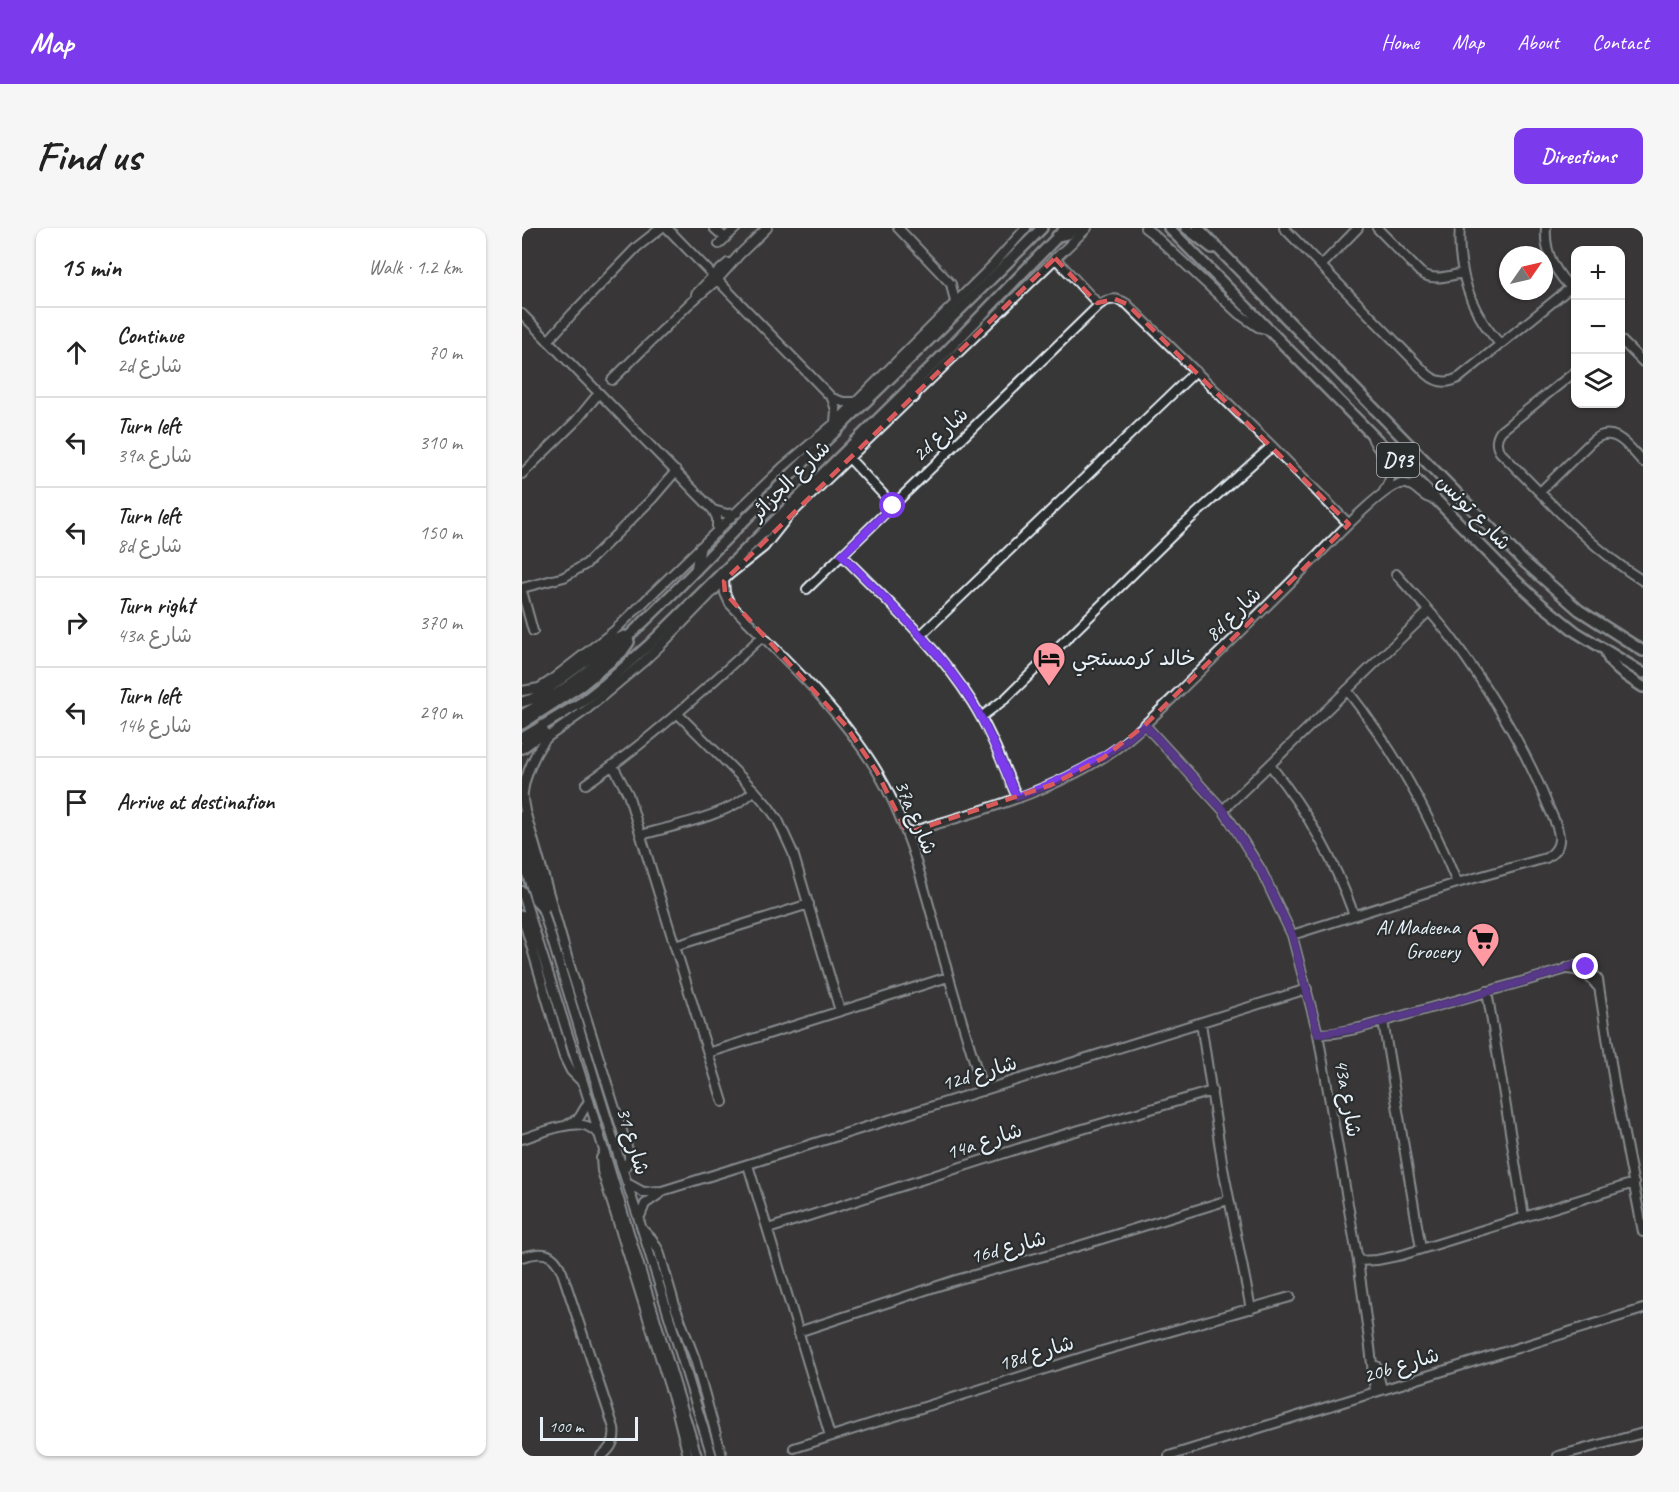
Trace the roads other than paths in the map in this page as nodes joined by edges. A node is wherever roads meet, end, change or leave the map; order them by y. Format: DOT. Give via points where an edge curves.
graph roads {
  1 [pos="653,228"];
  2 [pos="661,228"];
  3 [pos="667,228"];
  4 [pos="714,228"];
  5 [pos="736,228"];
  6 [pos="767,228"];
  7 [pos="898,228"];
  8 [pos="1026,228"];
  9 [pos="1042,228"];
  10 [pos="1066,228"];
  11 [pos="1077,228"];
  12 [pos="1087,228"];
  13 [pos="1145,228"];
  14 [pos="1169,228"];
  15 [pos="1186,228"];
  16 [pos="1198,228"];
  17 [pos="1284,228"];
  18 [pos="1358,228"];
  19 [pos="1377,228"];
  20 [pos="1460,228"];
  21 [pos="1546,228"];
  22 [pos="1057,232"];
  23 [pos="637,247"];
  24 [pos="1054,258"];
  25 [pos="1226,258"];
  26 [pos="1007,263"];
  27 [pos="993,265"];
  28 [pos="1321,266"];
  29 [pos="1463,273"];
  30 [pos="715,278"];
  31 [pos="976,281"];
  32 [pos="951,284"];
  33 [pos="1571,288"];
  34 [pos="1571,291"];
  35 [pos="955,302"];
  36 [pos="1099,305"];
  37 [pos="525,319"];
  38 [pos="522,329"];
  39 [pos="1270,330"];
  40 [pos="545,338"];
  41 [pos="1500,344"];
  42 [pos="1625,344"];
  43 [pos="1643,362"];
  44 [pos="1196,371"];
  45 [pos="1571,374"];
  46 [pos="920,378"];
  47 [pos="612,381"];
  48 [pos="602,396"];
  49 [pos="914,397"];
  50 [pos="832,398"];
  51 [pos="855,402"];
  52 [pos="835,423"];
  53 [pos="1371,432"];
  54 [pos="1272,446"];
  55 [pos="849,458"];
  56 [pos="1643,462"];
  57 [pos="522,474"];
  58 [pos="678,474"];
  59 [pos="1540,492"];
  60 [pos="1380,496"];
  61 [pos="1436,499"];
  62 [pos="893,506"];
  63 [pos="713,510"];
  64 [pos="737,513"];
  65 [pos="1349,524"];
  66 [pos="717,532"];
  67 [pos="700,548"];
  68 [pos="842,555"];
  69 [pos="696,570"];
  70 [pos="1396,574"];
  71 [pos="724,581"];
  72 [pos="1643,581"];
  73 [pos="807,589"];
  74 [pos="522,590"];
  75 [pos="706,599"];
  76 [pos="730,604"];
  77 [pos="1429,611"];
  78 [pos="533,631"];
  79 [pos="921,635"];
  80 [pos="763,636"];
  81 [pos="628,638"];
  82 [pos="663,643"];
  83 [pos="650,644"];
  84 [pos="1606,651"];
  85 [pos="1643,651"];
  86 [pos="1643,673"];
  87 [pos="1643,687"];
  88 [pos="1347,690"];
  89 [pos="522,691"];
  90 [pos="522,702"];
  91 [pos="575,707"];
  92 [pos="678,714"];
  93 [pos="522,715"];
  94 [pos="981,717"];
  95 [pos="522,724"];
  96 [pos="1145,725"];
  97 [pos="522,738"];
  98 [pos="522,748"];
  99 [pos="614,765"];
  100 [pos="1270,765"];
  101 [pos="586,784"];
  102 [pos="754,790"];
  103 [pos="1017,797"];
  104 [pos="1223,810"];
  105 [pos="522,816"];
  106 [pos="907,833"];
  107 [pos="641,835"];
  108 [pos="522,836"];
  109 [pos="522,857"];
  110 [pos="1457,883"];
  111 [pos="523,898"];
  112 [pos="809,904"];
  113 [pos="543,909"];
  114 [pos="522,915"];
  115 [pos="1354,915"];
  116 [pos="1292,935"];
  117 [pos="675,946"];
  118 [pos="948,977"];
  119 [pos="1307,990"];
  120 [pos="1484,992"];
  121 [pos="840,1011"];
  122 [pos="1380,1022"];
  123 [pos="1201,1023"];
  124 [pos="1319,1038"];
  125 [pos="708,1053"];
  126 [pos="583,1083"];
  127 [pos="983,1091"];
  128 [pos="1212,1091"];
  129 [pos="589,1101"];
  130 [pos="723,1102"];
  131 [pos="563,1127"];
  132 [pos="599,1134"];
  133 [pos="522,1139"];
  134 [pos="605,1151"];
  135 [pos="748,1165"];
  136 [pos="622,1171"];
  137 [pos="627,1183"];
  138 [pos="1634,1183"];
  139 [pos="662,1191"];
  140 [pos="1228,1200"];
  141 [pos="1528,1216"];
  142 [pos="639,1219"];
  143 [pos="642,1229"];
  144 [pos="768,1229"];
  145 [pos="1643,1232"];
  146 [pos="1424,1248"];
  147 [pos="522,1257"];
  148 [pos="1359,1265"];
  149 [pos="1290,1298"];
  150 [pos="1251,1309"];
  151 [pos="1643,1309"];
  152 [pos="798,1332"];
  153 [pos="1378,1390"];
  154 [pos="1643,1433"];
  155 [pos="830,1436"];
  156 [pos="794,1448"];
  157 [pos="601,1456"];
  158 [pos="688,1456"];
  159 [pos="697,1456"];
  160 [pos="712,1456"];
  161 [pos="722,1456"];
  162 [pos="1169,1456"];
  163 [pos="1558,1456"];
  1 -- 23 [label="street"];
  2 -- 23 [label="street"];
  3 -- 30 [label="street"];
  4 -- 5 [label="street" via="722,241"];
  6 -- 30 [label="street"];
  7 -- 32 [label="street"];
  8 -- 27 [label="street"];
  9 -- 26 [label="main road, شارع الجزائر"];
  10 -- 22 [label="main road, شارع الجزائر"];
  11 -- 22 [label="main road" via="1068,234"];
  12 -- 24 [label="street"];
  13 -- 39 [label="street" via="1239,315"];
  14 -- 39 [label="main road, شارع تونس / D93"];
  15 -- 25 [label="main road"];
  16 -- 25 [label="main road, شارع تونس / D93"];
  17 -- 28 [label="street"];
  18 -- 28 [label="street"];
  19 -- 29 [label="street" via="1426,276 1440,278"];
  20 -- 29 [label="street"];
  21 -- 33 [label="street" via="1552,264"];
  22 -- 46 [label="main road, شارع الجزائر"];
  23 -- 40 [label="street"];
  24 -- 36 [label="street"];
  24 -- 49 [label="street"];
  25 -- 85 [label="main road, شارع تونس / D93" via="1522,560 1579,610"];
  26 -- 27 [label="main road"];
  26 -- 69 [label="main road, شارع الجزائر"];
  27 -- 31 [label="street"];
  28 -- 41 [label="street" via="1435,379 1457,379"];
  29 -- 41 [label="street" via="1476,310"];
  30 -- 47 [label="street"];
  30 -- 50 [label="street"];
  31 -- 32 [label="street" via="965,286"];
  31 -- 35 [label="street"];
  32 -- 35 [label="street"];
  34 -- 41 [label="street"];
  35 -- 51 [label="street"];
  36 -- 44 [label="street" via="1112,299 1124,302"];
  36 -- 62 [label="street, 2d شارع"];
  37 -- 38 [label="street"];
  37 -- 40 [label="street"];
  39 -- 53 [label="main road, شارع تونس / D93"];
  40 -- 48 [label="street"];
  42 -- 43 [label="street"];
  44 -- 54 [label="street"];
  44 -- 79 [label="street"];
  45 -- 59 [label="street" via="1502,431 1497,440 1501,453"];
  46 -- 49 [label="main road"];
  46 -- 83 [label="main road, شارع الجزائر"];
  48 -- 57 [label="street"];
  48 -- 58 [label="street"];
  49 -- 55 [label="street"];
  50 -- 51 [label="street"];
  50 -- 52 [label="street"];
  51 -- 52 [label="street"];
  52 -- 64 [label="street"];
  53 -- 60 [label="street, 8d شارع" via="1391,465 1389,480"];
  53 -- 61 [label="main road, شارع تونس / D93"];
  54 -- 65 [label="street"];
  54 -- 94 [label="street" via="1179,529 1005,699"];
  55 -- 62 [label="street"];
  55 -- 71 [label="street" via="764,547"];
  56 -- 59 [label="street" via="1621,439 1601,435"];
  58 -- 63 [label="street"];
  58 -- 74 [label="street" via="579,569"];
  59 -- 72 [label="street" via="1599,549"];
  60 -- 61 [label="street, 8d شارع" via="1392,487 1406,484 1427,499"];
  60 -- 65 [label="street, 8d شارع"];
  61 -- 84 [label="main road, شارع تونس / D93" via="1534,597"];
  62 -- 68 [label="street, 2d شارع"];
  63 -- 64 [label="street"];
  63 -- 66 [label="street"];
  64 -- 66 [label="street"];
  65 -- 96 [label="street, 8d شارع"];
  66 -- 67 [label="street"];
  67 -- 69 [label="main road"];
  67 -- 89 [label="street" via="582,657 539,688"];
  68 -- 73 [label="street, 2d شارع"];
  68 -- 79 [label="street"];
  69 -- 81 [label="main road, شارع الجزائر"];
  70 -- 77 [label="street"];
  71 -- 75 [label="street"];
  71 -- 76 [label="street"];
  74 -- 78 [label="street"];
  75 -- 76 [label="street"];
  75 -- 82 [label="street"];
  76 -- 80 [label="street, 37a شارع"];
  77 -- 88 [label="street"];
  77 -- 110 [label="street" via="1474,670 1517,741 1544,794 1559,836 1557,848 1546,858"];
  79 -- 94 [label="street" via="953,673"];
  80 -- 92 [label="street"];
  80 -- 106 [label="street, 37a شارع" via="822,698 863,749"];
  81 -- 90 [label="main road" via="613,641 541,694"];
  81 -- 93 [label="main road, شارع الجزائر"];
  81 -- 95 [label="main road" via="622,652 582,685"];
  82 -- 83 [label="main road"];
  82 -- 136 [label="street" via="608,692 545,739 523,790 525,811 557,924 629,1153"];
  83 -- 91 [label="main road, شارع الجزائر"];
  84 -- 86 [label="main road, شارع تونس / D93"];
  84 -- 87 [label="main road" via="1611,664"];
  88 -- 100 [label="street"];
  88 -- 110 [label="street" via="1409,780"];
  91 -- 97 [label="main road, شارع الجزائر"];
  91 -- 98 [label="main road"];
  92 -- 99 [label="street"];
  92 -- 102 [label="street"];
  94 -- 103 [label="street"];
  96 -- 103 [label="street, 8d شارع" via="1087,767"];
  96 -- 104 [label="street, 43a شارع"];
  99 -- 101 [label="street"];
  99 -- 107 [label="street"];
  100 -- 104 [label="street"];
  100 -- 115 [label="street" via="1321,840"];
  102 -- 107 [label="street" via="747,798 702,818"];
  102 -- 112 [label="street" via="787,836"];
  103 -- 106 [label="street, 8d شارع"];
  104 -- 116 [label="street, 43a شارع" via="1261,870"];
  105 -- 113 [label="main road" via="545,899"];
  106 -- 118 [label="street, 37a شارع"];
  107 -- 117 [label="street"];
  108 -- 113 [label="street, شارع 31"];
  109 -- 113 [label="main road" via="536,900"];
  110 -- 115 [label="street"];
  111 -- 126 [label="street, شارع 31"];
  112 -- 117 [label="street"];
  112 -- 121 [label="street"];
  113 -- 136 [label="street, شارع 31"];
  114 -- 126 [label="street" via="564,1057"];
  115 -- 116 [label="street"];
  116 -- 119 [label="street, 43a شارع"];
  117 -- 125 [label="street"];
  118 -- 121 [label="street"];
  118 -- 127 [label="street, 37a شارع"];
  119 -- 123 [label="street, 12d شارع"];
  119 -- 124 [label="street, 43a شارع"];
  120 -- 122 [label="street"];
  120 -- 138 [label="street" via="1563,970 1587,971 1599,989"];
  120 -- 141 [label="street"];
  121 -- 125 [label="street"];
  122 -- 124 [label="street"];
  122 -- 146 [label="street"];
  123 -- 127 [label="street, 12d شارع"];
  123 -- 128 [label="street"];
  124 -- 148 [label="street, 43a شارع"];
  125 -- 130 [label="street"];
  126 -- 129 [label="street, شارع 31"];
  127 -- 135 [label="street, 12d شارع"];
  128 -- 140 [label="street"];
  128 -- 144 [label="street, 14a شارع"];
  129 -- 131 [label="street" via="579,1118"];
  129 -- 132 [label="street, شارع 31"];
  131 -- 132 [label="street" via="581,1125"];
  131 -- 133 [label="street"];
  132 -- 134 [label="street, شارع 31"];
  134 -- 158 [label="street" via="602,1171"];
  134 -- 159 [label="street, شارع 31"];
  135 -- 139 [label="street, 12d شارع"];
  135 -- 144 [label="street"];
  136 -- 137 [label="street, شارع 31"];
  137 -- 139 [label="street, 12d شارع" via="643,1192"];
  137 -- 142 [label="street, شارع 31"];
  138 -- 141 [label="street"];
  138 -- 145 [label="street"];
  139 -- 142 [label="street, 12d شارع" via="645,1204"];
  140 -- 150 [label="street"];
  140 -- 152 [label="street, 16d شارع" via="956,1280"];
  141 -- 146 [label="street"];
  142 -- 143 [label="street, شارع 31"];
  143 -- 160 [label="street, شارع 31"];
  143 -- 161 [label="street" via="659,1251"];
  144 -- 152 [label="street"];
  146 -- 148 [label="street"];
  147 -- 157 [label="street" via="538,1252 549,1255 560,1265 614,1428 612,1445"];
  148 -- 153 [label="street, 43a شارع"];
  149 -- 150 [label="street, 18d شارع"];
  150 -- 155 [label="street, 18d شارع"];
  151 -- 153 [label="street, 20b شارع"];
  152 -- 155 [label="street"];
  153 -- 162 [label="street, 20b شارع"];
  154 -- 163 [label="street"];
  155 -- 156 [label="street, 18d شارع"];
}
